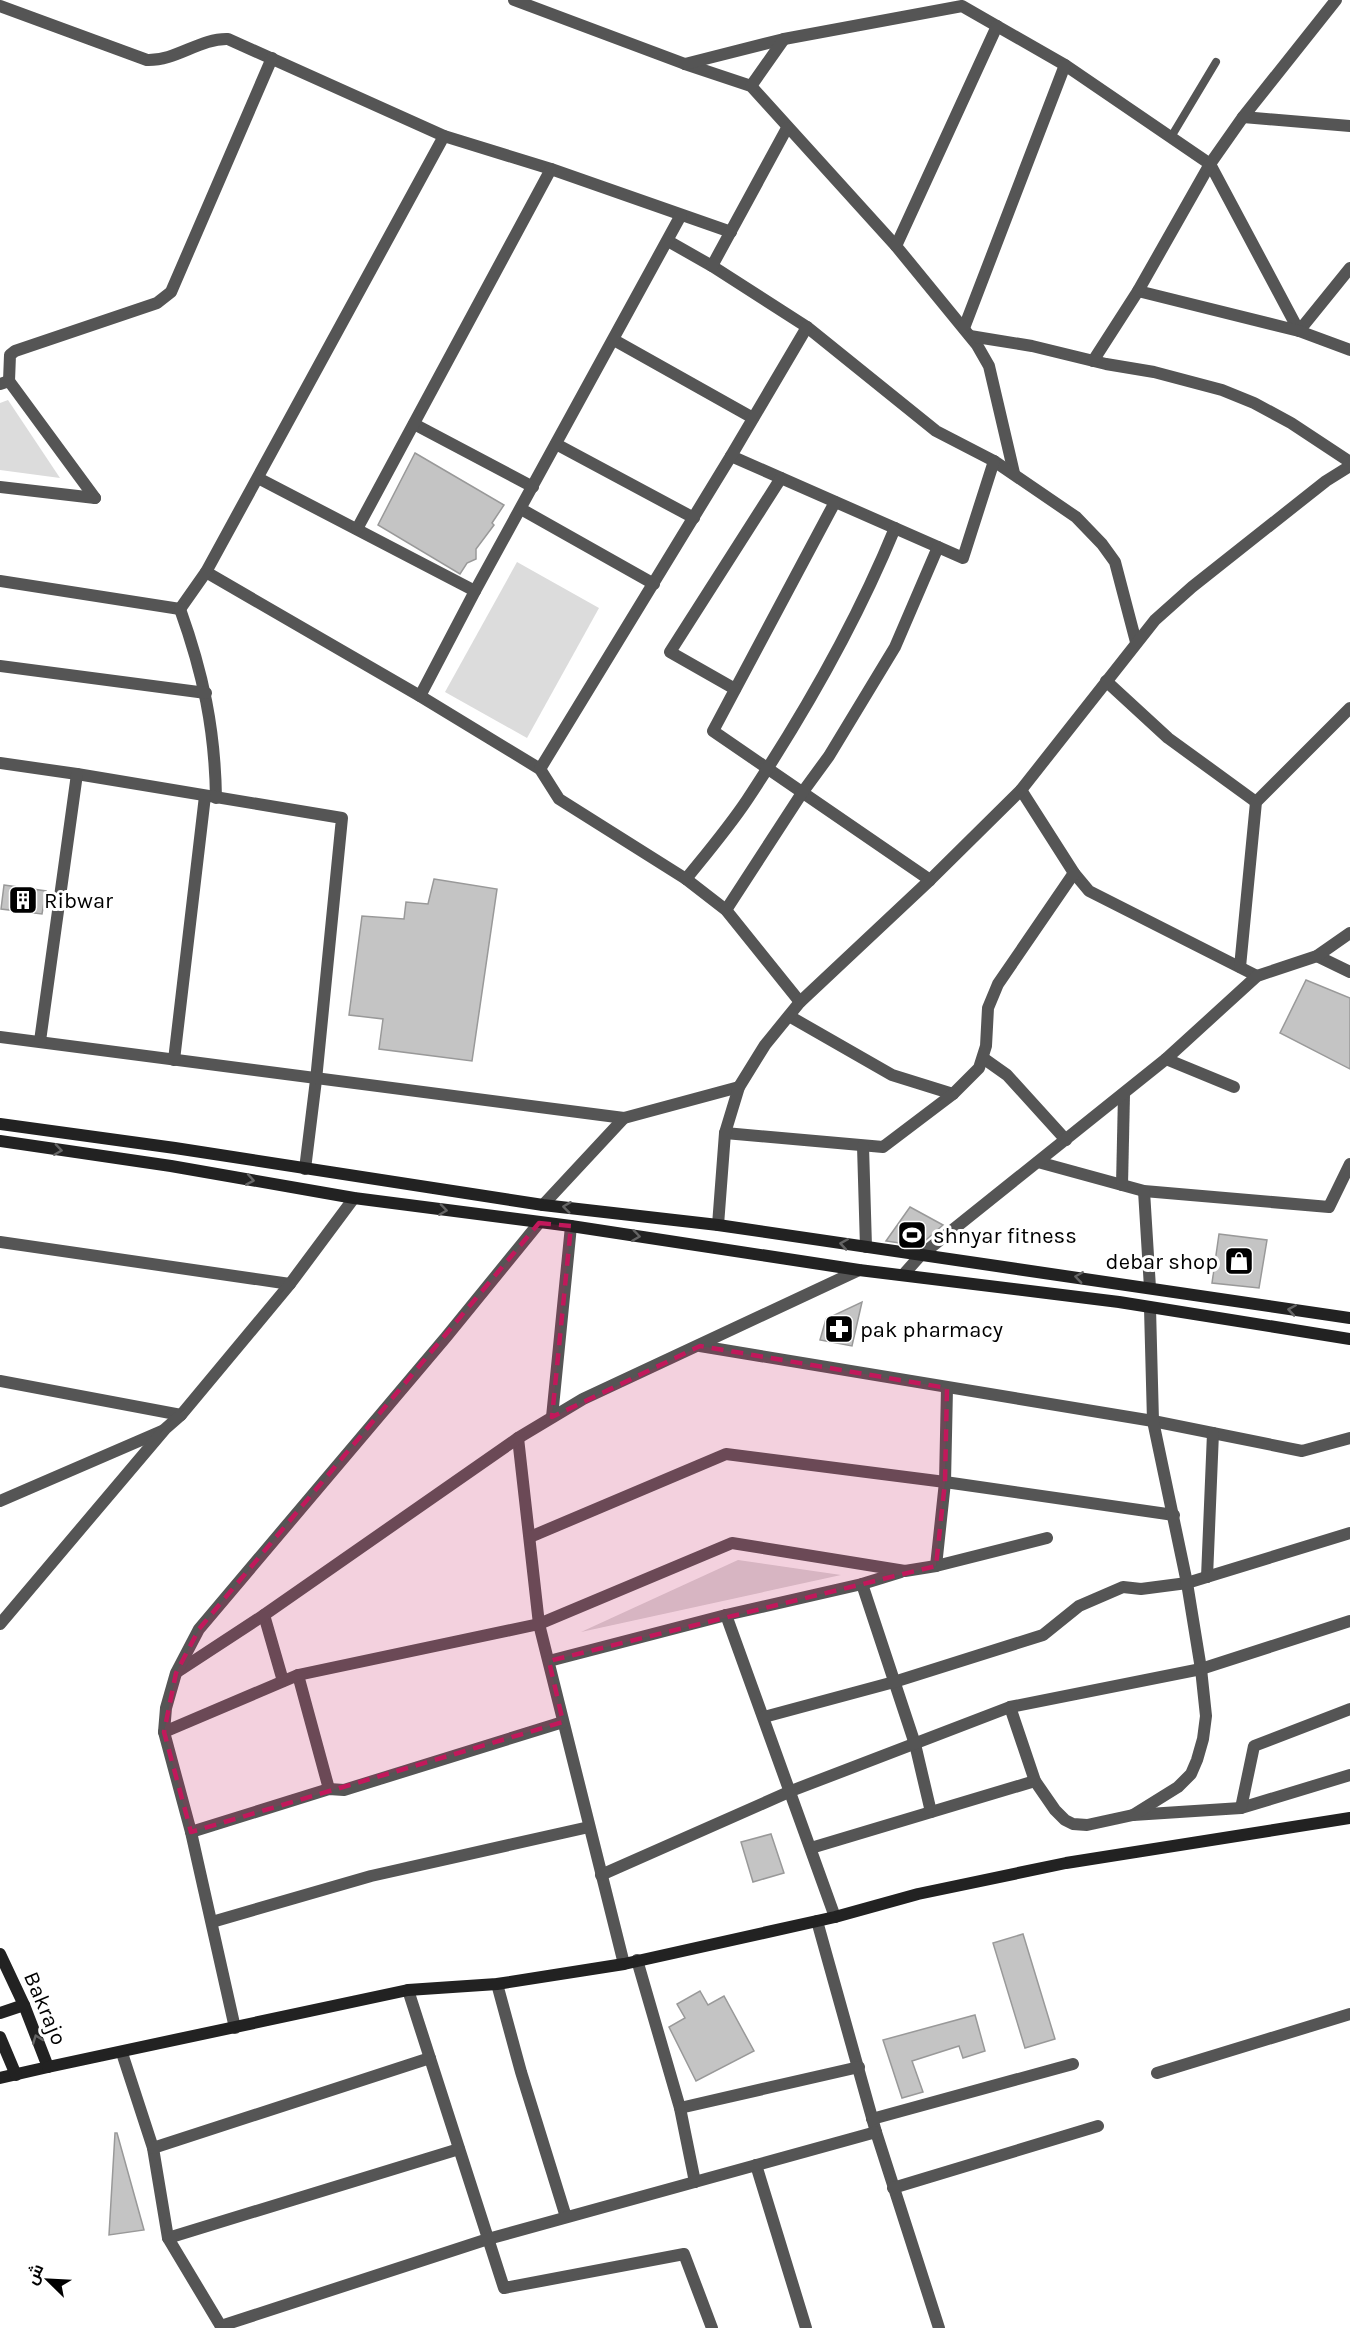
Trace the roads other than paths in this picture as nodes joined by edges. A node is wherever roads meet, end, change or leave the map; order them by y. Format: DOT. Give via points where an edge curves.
graph roads {
  1 [pos="514,0"];
  2 [pos="1336,0"];
  3 [pos="0,6"];
  4 [pos="997,26"];
  5 [pos="784,39"];
  6 [pos="272,58"];
  7 [pos="1216,62"];
  8 [pos="685,64"];
  9 [pos="1065,65"];
  10 [pos="751,86"];
  11 [pos="1243,117"];
  12 [pos="1350,126"];
  13 [pos="787,128"];
  14 [pos="444,136"];
  15 [pos="1171,137"];
  16 [pos="1210,164"];
  17 [pos="551,169"];
  18 [pos="681,215"];
  19 [pos="731,232"];
  20 [pos="668,241"];
  21 [pos="896,246"];
  22 [pos="712,266"];
  23 [pos="1350,268"];
  24 [pos="1138,291"];
  25 [pos="807,327"];
  26 [pos="1299,331"];
  27 [pos="967,332"];
  28 [pos="614,340"];
  29 [pos="1350,350"];
  30 [pos="1093,361"];
  31 [pos="5,383"];
  32 [pos="753,418"];
  33 [pos="414,424"];
  34 [pos="556,444"];
  35 [pos="731,456"];
  36 [pos="994,461"];
  37 [pos="1350,464"];
  38 [pos="1014,473"];
  39 [pos="258,478"];
  40 [pos="781,478"];
  41 [pos="0,487"];
  42 [pos="532,487"];
  43 [pos="835,502"];
  44 [pos="521,509"];
  45 [pos="694,518"];
  46 [pos="895,528"];
  47 [pos="357,529"];
  48 [pos="938,547"];
  49 [pos="206,572"];
  50 [pos="0,581"];
  51 [pos="654,584"];
  52 [pos="475,591"];
  53 [pos="180,609"];
  54 [pos="1136,642"];
  55 [pos="0,666"];
  56 [pos="1106,681"];
  57 [pos="735,689"];
  58 [pos="206,693"];
  59 [pos="420,696"];
  60 [pos="1350,709"];
  61 [pos="0,763"];
  62 [pos="767,768"];
  63 [pos="540,769"];
  64 [pos="77,774"];
  65 [pos="1021,790"];
  66 [pos="802,792"];
  67 [pos="210,797"];
  68 [pos="1256,802"];
  69 [pos="1074,873"];
  70 [pos="687,879"];
  71 [pos="930,880"];
  72 [pos="726,910"];
  73 [pos="1350,933"];
  74 [pos="1317,956"];
  75 [pos="1240,967"];
  76 [pos="1350,972"];
  77 [pos="1257,976"];
  78 [pos="800,1002"];
  79 [pos="789,1016"];
  80 [pos="0,1037"];
  81 [pos="40,1041"];
  82 [pos="983,1058"];
  83 [pos="1166,1059"];
  84 [pos="174,1060"];
  85 [pos="316,1080"];
  86 [pos="739,1087"];
  87 [pos="1234,1088"];
  88 [pos="953,1094"];
  89 [pos="1124,1094"];
  90 [pos="624,1119"];
  91 [pos="0,1124"];
  92 [pos="725,1133"];
  93 [pos="1066,1140"];
  94 [pos="0,1141"];
  95 [pos="863,1146"];
  96 [pos="1038,1162"];
  97 [pos="1350,1164"];
  98 [pos="305,1169"];
  99 [pos="1122,1185"];
  100 [pos="1144,1191"];
  101 [pos="354,1198"];
  102 [pos="543,1205"];
  103 [pos="539,1223"];
  104 [pos="718,1225"];
  105 [pos="571,1226"];
  106 [pos="0,1242"];
  107 [pos="866,1247"];
  108 [pos="920,1256"];
  109 [pos="859,1270"];
  110 [pos="903,1275"];
  111 [pos="290,1284"];
  112 [pos="1150,1288"];
  113 [pos="1150,1308"];
  114 [pos="1350,1318"];
  115 [pos="1350,1339"];
  116 [pos="700,1346"];
  117 [pos="0,1381"];
  118 [pos="947,1388"];
  119 [pos="181,1415"];
  120 [pos="552,1417"];
  121 [pos="1153,1421"];
  122 [pos="165,1429"];
  123 [pos="1213,1433"];
  124 [pos="518,1438"];
  125 [pos="1350,1438"];
  126 [pos="945,1482"];
  127 [pos="0,1501"];
  128 [pos="1174,1515"];
  129 [pos="1350,1533"];
  130 [pos="530,1537"];
  131 [pos="1047,1538"];
  132 [pos="936,1566"];
  133 [pos="905,1571"];
  134 [pos="1207,1577"];
  135 [pos="1187,1583"];
  136 [pos="862,1584"];
  137 [pos="726,1614"];
  138 [pos="264,1615"];
  139 [pos="1350,1621"];
  140 [pos="0,1624"];
  141 [pos="539,1624"];
  142 [pos="549,1661"];
  143 [pos="1201,1669"];
  144 [pos="176,1672"];
  145 [pos="298,1675"];
  146 [pos="283,1681"];
  147 [pos="894,1682"];
  148 [pos="1010,1707"];
  149 [pos="1350,1709"];
  150 [pos="764,1717"];
  151 [pos="563,1722"];
  152 [pos="164,1732"];
  153 [pos="915,1744"];
  154 [pos="1350,1775"];
  155 [pos="1035,1781"];
  156 [pos="329,1790"];
  157 [pos="791,1791"];
  158 [pos="1240,1808"];
  159 [pos="931,1812"];
  160 [pos="1133,1815"];
  161 [pos="1350,1818"];
  162 [pos="589,1827"];
  163 [pos="191,1832"];
  164 [pos="811,1848"];
  165 [pos="601,1875"];
  166 [pos="835,1917"];
  167 [pos="818,1921"];
  168 [pos="212,1922"];
  169 [pos="0,1954"];
  170 [pos="638,1960"];
  171 [pos="624,1964"];
  172 [pos="497,1984"];
  173 [pos="408,1990"];
  174 [pos="24,2005"];
  175 [pos="0,2013"];
  176 [pos="1350,2014"];
  177 [pos="235,2028"];
  178 [pos="0,2037"];
  179 [pos="122,2053"];
  180 [pos="430,2058"];
  181 [pos="1073,2064"];
  182 [pos="48,2067"];
  183 [pos="859,2067"];
  184 [pos="1157,2073"];
  185 [pos="16,2075"];
  186 [pos="0,2078"];
  187 [pos="680,2108"];
  188 [pos="872,2119"];
  189 [pos="1098,2126"];
  190 [pos="876,2132"];
  191 [pos="153,2148"];
  192 [pos="459,2149"];
  193 [pos="756,2165"];
  194 [pos="695,2182"];
  195 [pos="893,2188"];
  196 [pos="566,2217"];
  197 [pos="168,2238"];
  198 [pos="488,2239"];
  199 [pos="222,2327"];
  200 [pos="712,2328"];
  201 [pos="806,2328"];
  202 [pos="939,2328"];
  1 -- 8 [label="street"];
  2 -- 11 [label="street"];
  3 -- 6 [label="street" via="147,60 176,56 218,39 228,39"];
  4 -- 5 [label="street" via="962,6"];
  4 -- 9 [label="street"];
  4 -- 21 [label="street"];
  5 -- 8 [label="street"];
  5 -- 10 [label="street"];
  6 -- 14 [label="street"];
  6 -- 31 [label="street" via="171,292 157,303 15,351 10,355"];
  7 -- 15 [label="lane"];
  8 -- 10 [label="street"];
  9 -- 15 [label="street"];
  9 -- 27 [label="street"];
  10 -- 13 [label="street"];
  11 -- 12 [label="street"];
  11 -- 16 [label="street"];
  13 -- 19 [label="street"];
  13 -- 21 [label="street"];
  14 -- 17 [label="street"];
  14 -- 39 [label="street"];
  15 -- 16 [label="street"];
  16 -- 24 [label="street"];
  16 -- 26 [label="street"];
  17 -- 18 [label="street"];
  17 -- 33 [label="street"];
  18 -- 19 [label="street"];
  18 -- 20 [label="street"];
  19 -- 22 [label="street"];
  20 -- 22 [label="street"];
  20 -- 28 [label="street"];
  21 -- 27 [label="street"];
  22 -- 25 [label="street"];
  23 -- 26 [label="street"];
  24 -- 26 [label="street"];
  24 -- 30 [label="street"];
  25 -- 32 [label="street"];
  25 -- 36 [label="street" via="936,431"];
  26 -- 29 [label="street"];
  27 -- 30 [label="street"];
  27 -- 38 [label="street" via="989,366"];
  28 -- 32 [label="street"];
  28 -- 34 [label="street"];
  30 -- 37 [label="street" via="1175,376 1222,390 1292,423"];
  31 -- 41 [label="street" via="95,498"];
  32 -- 35 [label="street"];
  33 -- 42 [label="street"];
  33 -- 47 [label="street"];
  34 -- 42 [label="street"];
  34 -- 45 [label="street"];
  35 -- 40 [label="street"];
  35 -- 45 [label="street"];
  36 -- 38 [label="street"];
  36 -- 48 [label="street" via="963,558"];
  37 -- 54 [label="street" via="1178,598"];
  38 -- 54 [label="street" via="1077,517 1115,562"];
  39 -- 47 [label="street"];
  39 -- 49 [label="street"];
  40 -- 43 [label="street"];
  40 -- 57 [label="street" via="670,652"];
  42 -- 44 [label="street"];
  43 -- 46 [label="street"];
  43 -- 57 [label="street"];
  44 -- 51 [label="street"];
  44 -- 52 [label="street"];
  45 -- 51 [label="street"];
  46 -- 48 [label="street"];
  46 -- 62 [label="street" via="861,604"];
  47 -- 52 [label="street"];
  48 -- 66 [label="street" via="896,647 829,756"];
  49 -- 53 [label="street"];
  49 -- 59 [label="street"];
  50 -- 53 [label="street"];
  51 -- 63 [label="street"];
  52 -- 59 [label="street"];
  53 -- 58 [label="street"];
  54 -- 56 [label="street"];
  55 -- 58 [label="street"];
  56 -- 65 [label="street"];
  56 -- 68 [label="street" via="1167,738"];
  57 -- 62 [label="street" via="713,731"];
  58 -- 67 [label="street" via="216,762"];
  59 -- 63 [label="street"];
  60 -- 68 [label="street"];
  61 -- 64 [label="street"];
  62 -- 66 [label="street"];
  62 -- 70 [label="street" via="747,801"];
  63 -- 70 [label="street" via="560,799"];
  64 -- 67 [label="street"];
  64 -- 81 [label="street"];
  65 -- 69 [label="street"];
  65 -- 71 [label="street"];
  66 -- 71 [label="street"];
  66 -- 72 [label="street"];
  67 -- 84 [label="street"];
  67 -- 85 [label="street" via="342,818"];
  68 -- 75 [label="street"];
  69 -- 75 [label="street" via="1089,891"];
  69 -- 82 [label="street" via="998,984 988,1008"];
  70 -- 72 [label="street"];
  71 -- 78 [label="street"];
  72 -- 78 [label="street"];
  73 -- 74 [label="street"];
  74 -- 76 [label="street"];
  74 -- 77 [label="street"];
  75 -- 77 [label="street"];
  77 -- 83 [label="street"];
  78 -- 79 [label="street"];
  79 -- 86 [label="street"];
  79 -- 88 [label="street" via="892,1075"];
  80 -- 81 [label="street"];
  81 -- 84 [label="street"];
  82 -- 88 [label="street" via="974,1076"];
  82 -- 93 [label="street" via="1006,1075"];
  83 -- 87 [label="street"];
  83 -- 89 [label="street"];
  84 -- 85 [label="street"];
  85 -- 90 [label="street"];
  85 -- 98 [label="street"];
  86 -- 90 [label="street"];
  86 -- 92 [label="street"];
  88 -- 95 [label="street" via="883,1147"];
  89 -- 93 [label="street"];
  89 -- 99 [label="street"];
  90 -- 102 [label="street"];
  91 -- 98 [label="main road"];
  92 -- 95 [label="street"];
  92 -- 104 [label="street"];
  93 -- 96 [label="street"];
  94 -- 101 [label="main road, one-way"];
  95 -- 107 [label="street"];
  96 -- 99 [label="street"];
  96 -- 108 [label="street"];
  97 -- 100 [label="street" via="1329,1208"];
  98 -- 102 [label="main road"];
  99 -- 100 [label="street"];
  100 -- 112 [label="street"];
  101 -- 103 [label="main road, one-way"];
  101 -- 111 [label="street"];
  104 -- 102 [label="main road, one-way"];
  103 -- 105 [label="main road"];
  103 -- 144 [label="street" via="199,1629"];
  107 -- 104 [label="main road, one-way"];
  105 -- 109 [label="main road, one-way"];
  105 -- 120 [label="street"];
  106 -- 111 [label="street"];
  107 -- 108 [label="main road"];
  108 -- 110 [label="street"];
  112 -- 108 [label="main road, one-way"];
  109 -- 110 [label="main road"];
  109 -- 116 [label="street"];
  110 -- 113 [label="main road"];
  111 -- 119 [label="street"];
  114 -- 112 [label="main road, one-way"];
  113 -- 115 [label="main road"];
  113 -- 121 [label="street"];
  116 -- 118 [label="street"];
  116 -- 120 [label="street"];
  117 -- 119 [label="street"];
  118 -- 121 [label="street"];
  118 -- 126 [label="street"];
  119 -- 122 [label="street"];
  120 -- 124 [label="street"];
  121 -- 123 [label="street"];
  121 -- 128 [label="street"];
  122 -- 127 [label="street"];
  122 -- 140 [label="street"];
  123 -- 125 [label="street" via="1302,1451"];
  123 -- 134 [label="street"];
  124 -- 130 [label="street"];
  124 -- 138 [label="street"];
  126 -- 128 [label="street"];
  126 -- 130 [label="street" via="726,1454"];
  126 -- 132 [label="street"];
  128 -- 135 [label="street"];
  129 -- 134 [label="street"];
  130 -- 141 [label="street"];
  131 -- 132 [label="street"];
  132 -- 133 [label="street"];
  133 -- 136 [label="street"];
  133 -- 141 [label="street" via="732,1543"];
  134 -- 135 [label="street"];
  135 -- 143 [label="street"];
  135 -- 147 [label="street" via="1141,1589 1123,1587 1079,1606 1043,1635"];
  136 -- 137 [label="street"];
  136 -- 147 [label="street"];
  137 -- 142 [label="street"];
  137 -- 150 [label="street"];
  138 -- 144 [label="street"];
  138 -- 146 [label="street"];
  139 -- 143 [label="street"];
  141 -- 142 [label="street"];
  141 -- 145 [label="street"];
  142 -- 151 [label="street"];
  143 -- 148 [label="street"];
  143 -- 160 [label="street" via="1206,1716 1191,1774 1178,1787"];
  144 -- 152 [label="street"];
  145 -- 146 [label="street"];
  145 -- 156 [label="street"];
  146 -- 152 [label="street"];
  147 -- 150 [label="street"];
  147 -- 153 [label="street"];
  148 -- 153 [label="street"];
  148 -- 155 [label="street"];
  149 -- 158 [label="street" via="1254,1746"];
  150 -- 157 [label="street"];
  151 -- 156 [label="street" via="344,1790"];
  151 -- 162 [label="street"];
  152 -- 163 [label="street"];
  153 -- 157 [label="street"];
  153 -- 159 [label="street"];
  154 -- 158 [label="street"];
  155 -- 159 [label="street"];
  155 -- 160 [label="street" via="1055,1810 1073,1824 1087,1825"];
  156 -- 163 [label="street"];
  157 -- 164 [label="street"];
  157 -- 165 [label="street"];
  158 -- 160 [label="street"];
  159 -- 164 [label="street"];
  161 -- 166 [label="main road" via="1066,1863 918,1894"];
  162 -- 165 [label="street"];
  162 -- 168 [label="street" via="371,1876"];
  163 -- 168 [label="street"];
  164 -- 166 [label="street"];
  165 -- 171 [label="street"];
  166 -- 167 [label="main road"];
  167 -- 170 [label="main road"];
  167 -- 183 [label="street"];
  168 -- 177 [label="street"];
  169 -- 174 [label="main road, Bakrajo"];
  170 -- 171 [label="main road"];
  170 -- 187 [label="street"];
  171 -- 172 [label="main road"];
  172 -- 173 [label="main road"];
  172 -- 196 [label="street"];
  173 -- 177 [label="main road"];
  173 -- 180 [label="street"];
  174 -- 175 [label="main road"];
  182 -- 174 [label="main road, Bakrajo, one-way"];
  176 -- 184 [label="street"];
  177 -- 179 [label="main road"];
  178 -- 185 [label="main road"];
  179 -- 182 [label="main road"];
  179 -- 191 [label="street"];
  180 -- 191 [label="street"];
  180 -- 192 [label="street"];
  181 -- 188 [label="street"];
  182 -- 185 [label="main road, Bakrajo"];
  183 -- 187 [label="street"];
  183 -- 188 [label="street"];
  185 -- 186 [label="main road, Bakrajo"];
  187 -- 194 [label="street"];
  188 -- 190 [label="street"];
  189 -- 195 [label="street"];
  190 -- 193 [label="street"];
  190 -- 195 [label="street"];
  191 -- 197 [label="street"];
  192 -- 197 [label="street"];
  192 -- 198 [label="street"];
  193 -- 194 [label="street"];
  193 -- 201 [label="street"];
  194 -- 196 [label="street"];
  195 -- 202 [label="street"];
  196 -- 198 [label="street"];
  197 -- 199 [label="street"];
  198 -- 199 [label="street"];
  198 -- 200 [label="street" via="504,2288 684,2254"];
}
